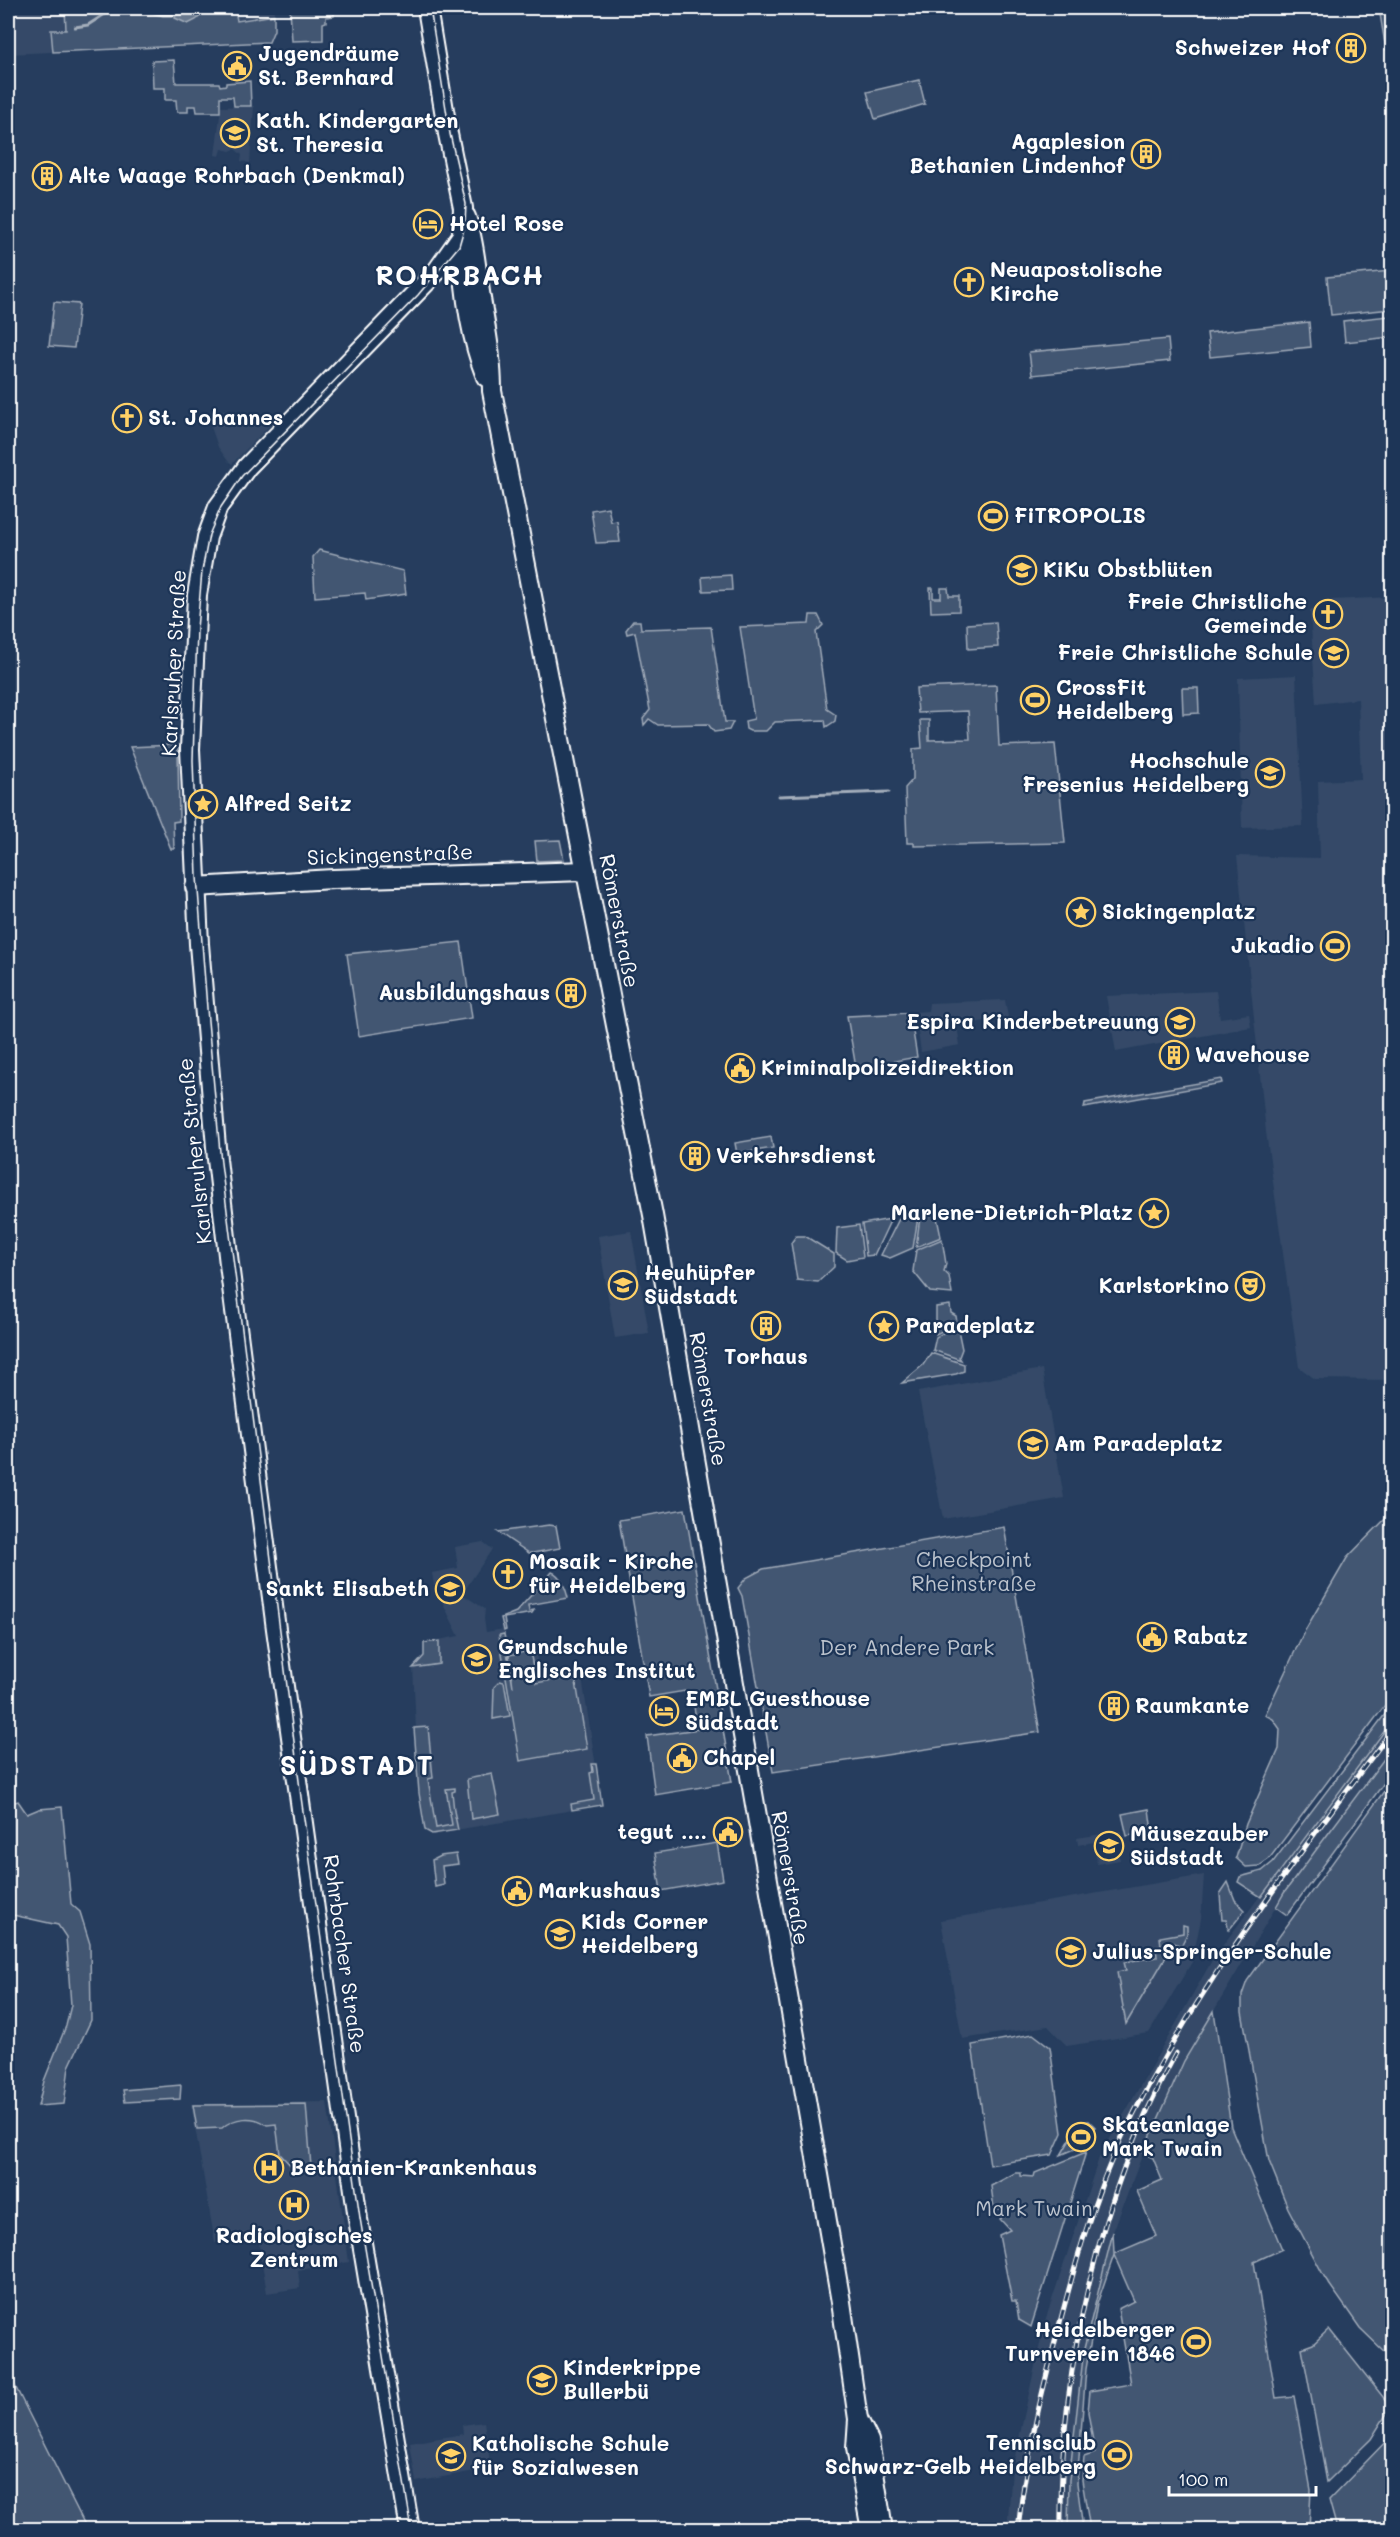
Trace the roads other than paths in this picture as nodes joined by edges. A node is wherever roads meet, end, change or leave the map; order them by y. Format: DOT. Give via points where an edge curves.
graph roads {
  1 [pos="427,8"];
  2 [pos="463,208"];
  3 [pos="462,235"];
  4 [pos="492,391"];
  5 [pos="586,871"];
  6 [pos="195,887"];
  7 [pos="244,1382"];
  8 [pos="858,2419"];
  9 [pos="410,2529"];
  10 [pos="871,2529"];
  11 [pos="883,2529"];
  1 -- 2 [label="main road"];
  2 -- 3 [label="main road"];
  2 -- 4 [label="main road, Römerstraße" via="473,238 492,359"];
  3 -- 4 [label="main road, Römerstraße" via="472,326 479,361"];
  3 -- 6 [label="main road, Karlsruher Straße" via="414,296 247,467 227,492 210,525 197,595 190,738"];
  4 -- 5 [label="main road, Römerstraße"];
  5 -- 6 [label="main road, Sickingenstraße"];
  5 -- 8 [label="main road, Römerstraße" via="653,1215 831,2242"];
  6 -- 7 [label="main road, Karlsruher Straße" via="217,1159"];
  7 -- 9 [label="main road, Rohrbacher Straße" via="358,2219"];
  8 -- 10 [label="main road, Römerstraße" via="856,2448"];
  8 -- 11 [label="main road, Römerstraße" via="869,2441"];
}
